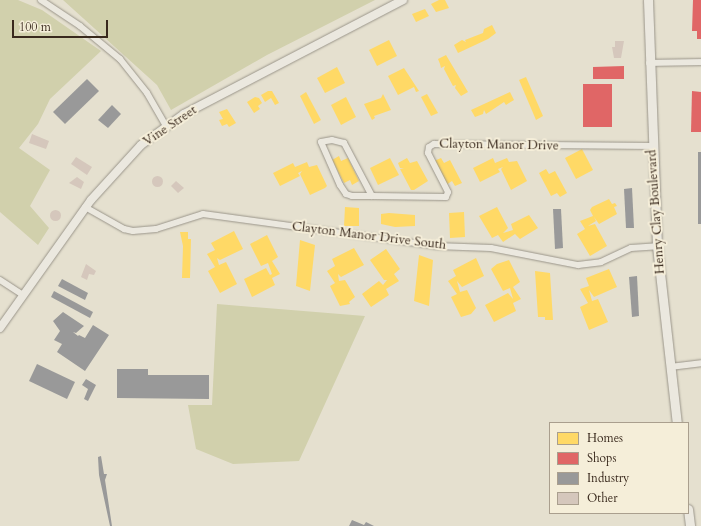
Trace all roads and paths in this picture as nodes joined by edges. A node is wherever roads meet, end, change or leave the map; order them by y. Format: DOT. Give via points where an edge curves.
graph roads {
  1 [pos="41,0"];
  2 [pos="403,0"];
  3 [pos="648,0"];
  4 [pos="701,62"];
  5 [pos="649,63"];
  6 [pos="166,126"];
  7 [pos="652,146"];
  8 [pos="372,196"];
  9 [pos="85,207"];
  10 [pos="657,246"];
  11 [pos="0,280"];
  12 [pos="23,295"];
  13 [pos="0,328"];
  14 [pos="701,363"];
  15 [pos="670,367"];
  16 [pos="677,422"];
  17 [pos="689,514"];
  18 [pos="690,526"];
  1 -- 6 [label="street" via="80,26 120,59 147,93"];
  2 -- 6 [label="street, Vine Street" via="252,78"];
  3 -- 5 [label="main road, Henry Clay Boulevard"];
  4 -- 5 [label="street"];
  5 -- 7 [label="main road, Henry Clay Boulevard"];
  6 -- 9 [label="street, Vine Street" via="124,162"];
  7 -- 8 [label="street, Clayton Manor Drive" via="434,144 429,146 428,153 448,192 446,197"];
  7 -- 10 [label="main road, Henry Clay Boulevard"];
  8 -- 8 [label="street, Clayton Manor Drive" via="346,194 321,142 332,140 344,143"];
  9 -- 10 [label="street, Clayton Manor Drive South" via="124,229 133,231 156,229 202,214 436,246 491,248 578,265 601,262 631,248"];
  9 -- 12 [label="street, Vine Street"];
  10 -- 15 [label="main road, Henry Clay Boulevard"];
  11 -- 12 [label="street"];
  12 -- 13 [label="street, Vine Street"];
  14 -- 15 [label="street"];
  15 -- 16 [label="main road, Henry Clay Boulevard"];
  17 -- 18 [label="main road"];
}
